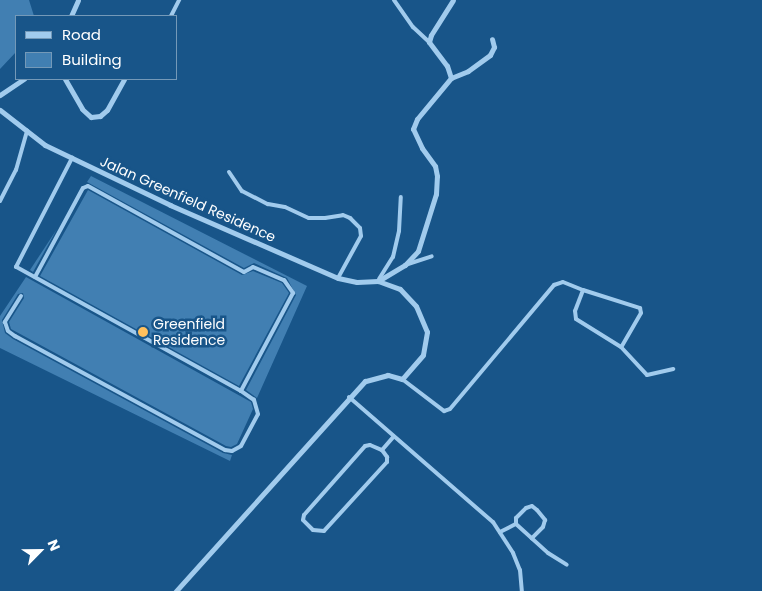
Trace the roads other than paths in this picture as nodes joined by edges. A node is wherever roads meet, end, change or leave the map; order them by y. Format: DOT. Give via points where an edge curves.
graph roads {
  1 [pos="78,0"];
  2 [pos="179,0"];
  3 [pos="394,0"];
  4 [pos="453,0"];
  5 [pos="71,15"];
  6 [pos="172,15"];
  7 [pos="492,39"];
  8 [pos="430,42"];
  9 [pos="451,78"];
  10 [pos="22,80"];
  11 [pos="66,80"];
  12 [pos="123,80"];
  13 [pos="0,95"];
  14 [pos="0,110"];
  15 [pos="27,131"];
  16 [pos="72,158"];
  17 [pos="229,172"];
  18 [pos="402,197"];
  19 [pos="0,201"];
  20 [pos="432,256"];
  21 [pos="405,265"];
  22 [pos="35,277"];
  23 [pos="338,278"];
  24 [pos="378,281"];
  25 [pos="582,290"];
  26 [pos="21,296"];
  27 [pos="621,347"];
  28 [pos="673,369"];
  29 [pos="402,379"];
  30 [pos="241,391"];
  31 [pos="349,397"];
  32 [pos="394,436"];
  33 [pos="382,450"];
  34 [pos="516,524"];
  35 [pos="500,532"];
  36 [pos="532,538"];
  37 [pos="566,565"];
  38 [pos="176,591"];
  39 [pos="522,591"];
  1 -- 5 [label="street"];
  2 -- 6 [label="lane"];
  3 -- 8 [label="lane" via="413,28"];
  4 -- 8 [label="street"];
  7 -- 9 [label="street" via="494,47 490,55 468,71"];
  8 -- 9 [label="street" via="447,66"];
  9 -- 21 [label="street" via="424,109 413,129 435,166 436,194 418,251"];
  10 -- 13 [label="street"];
  11 -- 12 [label="street" via="82,109 92,117 107,110"];
  14 -- 15 [label="street, Jalan Greenfield Residence"];
  15 -- 16 [label="street, Jalan Greenfield Residence" via="45,145"];
  15 -- 19 [label="lane" via="16,170"];
  16 -- 22 [label="lane" via="16,267"];
  16 -- 23 [label="street, Jalan Greenfield Residence"];
  17 -- 23 [label="lane" via="242,191 268,204 285,207 309,218 343,215 350,218 360,228 362,236"];
  18 -- 24 [label="lane" via="393,257"];
  20 -- 21 [label="lane"];
  21 -- 24 [label="street"];
  22 -- 30 [label="lane"];
  22 -- 30 [label="lane" via="83,188 88,186 244,272 253,268 284,280 293,293"];
  23 -- 24 [label="street, Jalan Greenfield Residence" via="357,282"];
  24 -- 29 [label="street" via="400,289 416,306 427,332 423,355"];
  25 -- 27 [label="lane" via="576,319"];
  25 -- 27 [label="lane" via="640,308 641,313"];
  25 -- 29 [label="lane" via="563,282 554,285 447,411"];
  26 -- 30 [label="lane" via="6,322 8,331 225,450 232,451 241,446 258,414 254,400"];
  27 -- 28 [label="lane" via="647,374"];
  29 -- 31 [label="street" via="388,374 378,376 365,381"];
  31 -- 32 [label="lane"];
  31 -- 38 [label="street"];
  32 -- 33 [label="lane"];
  32 -- 35 [label="lane" via="484,513"];
  33 -- 33 [label="lane" via="365,446 304,516 307,525 313,530 324,531 387,462"];
  34 -- 35 [label="lane"];
  34 -- 36 [label="lane"];
  34 -- 36 [label="lane" via="516,518 526,508 532,506 537,510 545,520"];
  35 -- 39 [label="lane" via="520,570"];
  36 -- 37 [label="lane"];
}
